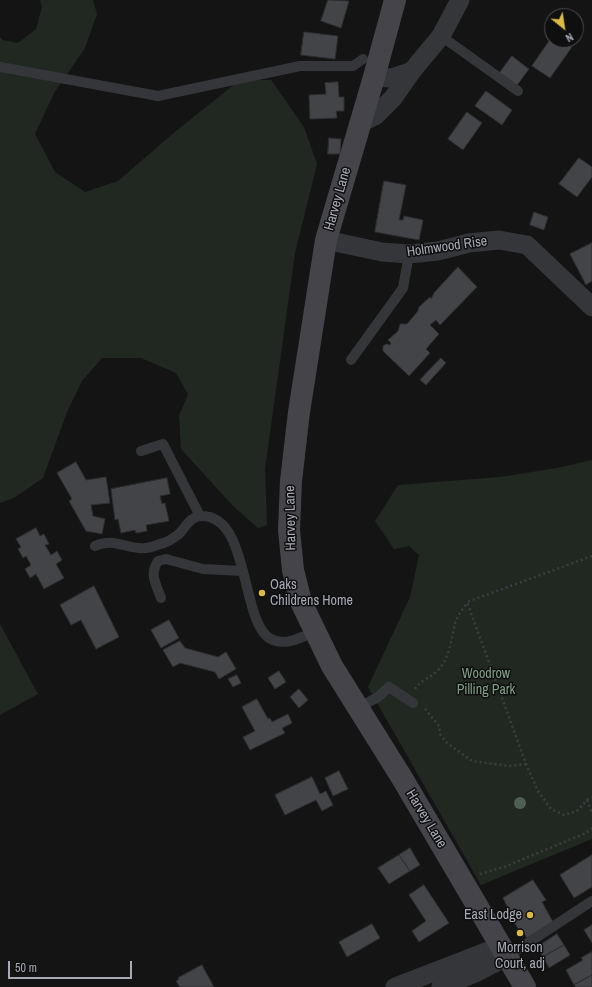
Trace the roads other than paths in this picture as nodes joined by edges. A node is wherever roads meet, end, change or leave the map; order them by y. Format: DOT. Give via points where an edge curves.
graph roads {
  1 [pos="395,0"];
  2 [pos="460,0"];
  3 [pos="441,36"];
  4 [pos="363,59"];
  5 [pos="0,67"];
  6 [pos="412,71"];
  7 [pos="374,78"];
  8 [pos="518,91"];
  9 [pos="360,123"];
  10 [pos="326,240"];
  11 [pos="409,254"];
  12 [pos="592,307"];
  13 [pos="351,360"];
  14 [pos="140,451"];
  15 [pos="200,516"];
  16 [pos="95,546"];
  17 [pos="242,571"];
  18 [pos="161,598"];
  19 [pos="314,632"];
  20 [pos="413,703"];
  21 [pos="358,708"];
  22 [pos="592,901"];
  23 [pos="504,951"];
  24 [pos="395,987"];
  25 [pos="441,987"];
  26 [pos="525,987"];
  1 -- 7 [label="street, Harvey Lane"];
  2 -- 3 [label="street"];
  3 -- 6 [label="street"];
  3 -- 8 [label="lane"];
  4 -- 5 [label="lane" via="353,66 300,66 158,96"];
  6 -- 7 [label="street" via="392,78"];
  6 -- 9 [label="street" via="393,98 375,116"];
  7 -- 9 [label="street, Harvey Lane"];
  9 -- 10 [label="street, Harvey Lane"];
  10 -- 11 [label="street, Holmwood Rise" via="382,252"];
  10 -- 19 [label="street, Harvey Lane" via="299,412 291,481 289,530 293,570 301,602"];
  11 -- 12 [label="street, Holmwood Rise" via="499,240 527,245"];
  11 -- 13 [label="lane" via="403,288"];
  14 -- 15 [label="lane" via="164,444"];
  15 -- 16 [label="lane" via="189,521 178,534 161,544 140,548 105,541"];
  15 -- 17 [label="lane" via="208,517 229,532"];
  17 -- 18 [label="lane" via="203,569 166,559 158,561 153,568 153,576"];
  17 -- 19 [label="lane" via="253,611 264,634 275,641 287,642"];
  19 -- 21 [label="street, Harvey Lane"];
  20 -- 21 [label="lane" via="389,687 378,697"];
  21 -- 23 [label="street, Harvey Lane"];
  22 -- 23 [label="lane"];
  23 -- 24 [label="street"];
  23 -- 25 [label="street" via="475,972"];
  23 -- 26 [label="street, Harvey Lane"];
}
